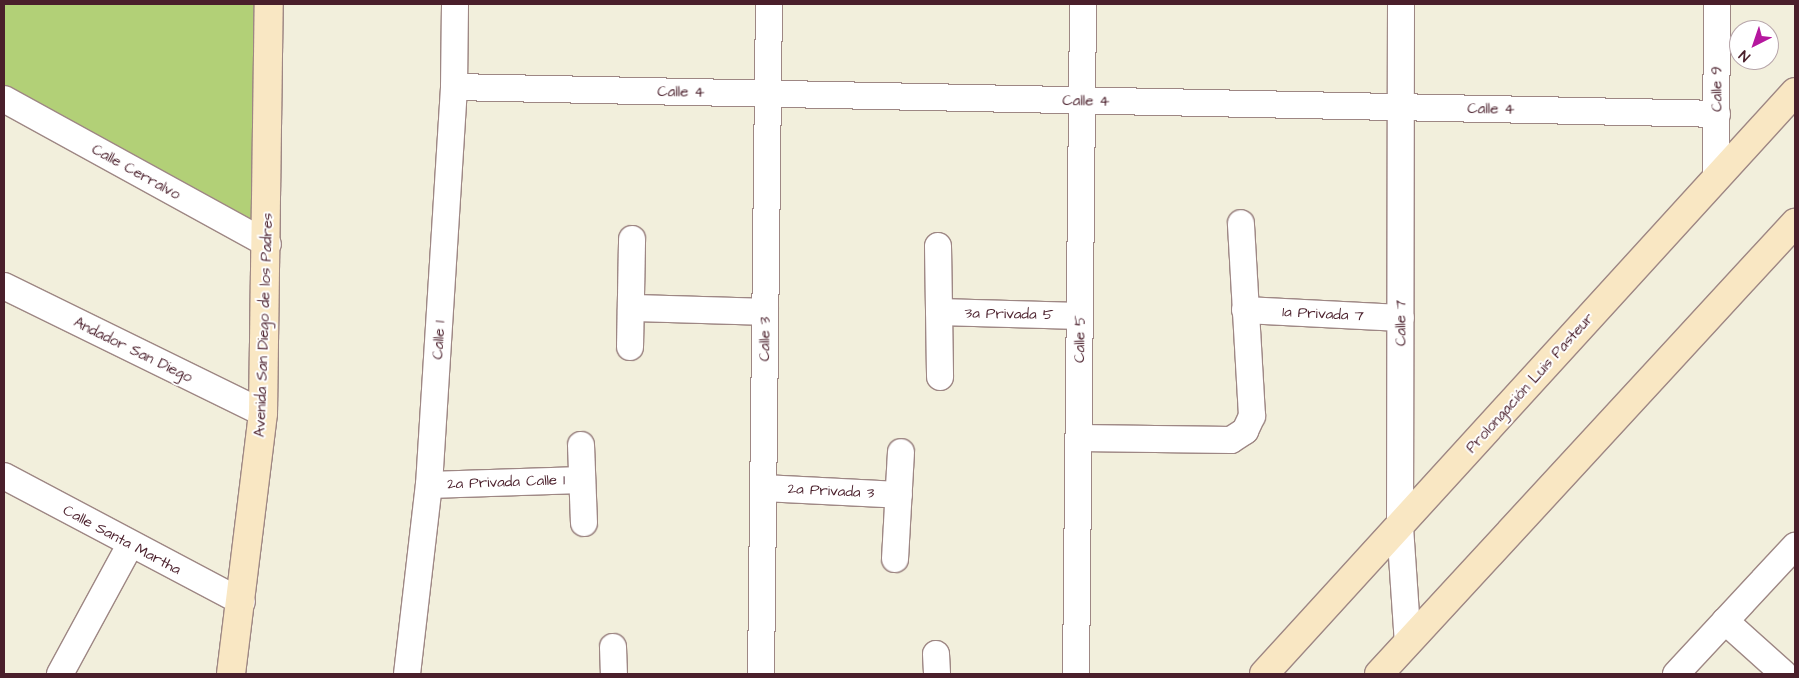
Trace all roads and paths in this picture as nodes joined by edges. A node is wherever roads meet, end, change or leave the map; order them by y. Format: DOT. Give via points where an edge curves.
graph roads {
  1 [pos="269,4"];
  2 [pos="455,4"];
  3 [pos="769,4"];
  4 [pos="1083,4"];
  5 [pos="1401,4"];
  6 [pos="1717,4"];
  7 [pos="454,87"];
  8 [pos="1795,92"];
  9 [pos="768,94"];
  10 [pos="4,99"];
  11 [pos="1082,101"];
  12 [pos="1401,107"];
  13 [pos="1717,114"];
  14 [pos="1716,175"];
  15 [pos="1241,223"];
  16 [pos="1795,223"];
  17 [pos="632,239"];
  18 [pos="268,244"];
  19 [pos="938,246"];
  20 [pos="4,286"];
  21 [pos="631,308"];
  22 [pos="1245,310"];
  23 [pos="765,312"];
  24 [pos="939,312"];
  25 [pos="1080,316"];
  26 [pos="1401,318"];
  27 [pos="630,347"];
  28 [pos="940,377"];
  29 [pos="263,413"];
  30 [pos="1078,438"];
  31 [pos="581,445"];
  32 [pos="901,452"];
  33 [pos="4,476"];
  34 [pos="582,480"];
  35 [pos="429,485"];
  36 [pos="763,488"];
  37 [pos="899,495"];
  38 [pos="584,522"];
  39 [pos="1400,527"];
  40 [pos="130,545"];
  41 [pos="1795,546"];
  42 [pos="895,559"];
  43 [pos="242,602"];
  44 [pos="1725,621"];
  45 [pos="1408,643"];
  46 [pos="613,647"];
  47 [pos="60,674"];
  48 [pos="232,674"];
  49 [pos="407,674"];
  50 [pos="614,674"];
  51 [pos="761,674"];
  52 [pos="1076,674"];
  53 [pos="1264,674"];
  54 [pos="1380,674"];
  55 [pos="1676,674"];
  56 [pos="1784,674"];
  1 -- 18 [label="main road, Avenida San Diego de los Padres"];
  2 -- 7 [label="street, Calle 1"];
  3 -- 9 [label="street, Calle 3"];
  4 -- 11 [label="street, Calle 5"];
  5 -- 12 [label="street, Calle 7"];
  6 -- 13 [label="street, Calle 9"];
  7 -- 9 [label="street, Calle 4"];
  7 -- 35 [label="street, Calle 1"];
  8 -- 14 [label="main road, Prolongación Luis Pasteur"];
  9 -- 11 [label="street, Calle 4"];
  9 -- 23 [label="street, Calle 3"];
  10 -- 18 [label="street, Calle Cerralvo"];
  11 -- 12 [label="street, Calle 4"];
  11 -- 25 [label="street, Calle 5"];
  12 -- 13 [label="street, Calle 4"];
  12 -- 26 [label="street, Calle 7"];
  13 -- 14 [label="street, Calle 9"];
  14 -- 39 [label="main road, Prolongación Luis Pasteur"];
  15 -- 22 [label="street"];
  16 -- 45 [label="main road"];
  17 -- 21 [label="street"];
  18 -- 29 [label="main road, Avenida San Diego de los Padres"];
  19 -- 24 [label="street"];
  20 -- 29 [label="street, Andador San Diego"];
  21 -- 23 [label="street"];
  21 -- 27 [label="street"];
  22 -- 26 [label="street, 1a Privada 7"];
  22 -- 30 [label="street" via="1252,416 1245,431 1231,440"];
  23 -- 36 [label="street, Calle 3"];
  24 -- 25 [label="street, 3a Privada 5"];
  24 -- 28 [label="street"];
  25 -- 30 [label="street, Calle 5"];
  26 -- 39 [label="street, Calle 7"];
  29 -- 43 [label="main road, Avenida San Diego de los Padres"];
  30 -- 52 [label="street, Calle 5"];
  31 -- 34 [label="street, 2a Privada Calle 1"];
  32 -- 37 [label="street"];
  33 -- 40 [label="street, Calle Santa Martha"];
  34 -- 35 [label="street, 2a Privada Calle 1"];
  34 -- 38 [label="street, 2a Privada Calle 1"];
  35 -- 49 [label="street, Calle 1"];
  36 -- 37 [label="street, 2a Privada 3"];
  36 -- 51 [label="street, Calle 3"];
  37 -- 42 [label="street"];
  39 -- 45 [label="street, Calle 7"];
  39 -- 53 [label="main road, Prolongación Luis Pasteur"];
  40 -- 43 [label="street, Calle Santa Martha"];
  40 -- 47 [label="street"];
  41 -- 44 [label="street"];
  43 -- 48 [label="main road, Avenida San Diego de los Padres"];
  44 -- 55 [label="street"];
  44 -- 56 [label="street"];
  45 -- 54 [label="main road"];
  46 -- 50 [label="street"];
}
